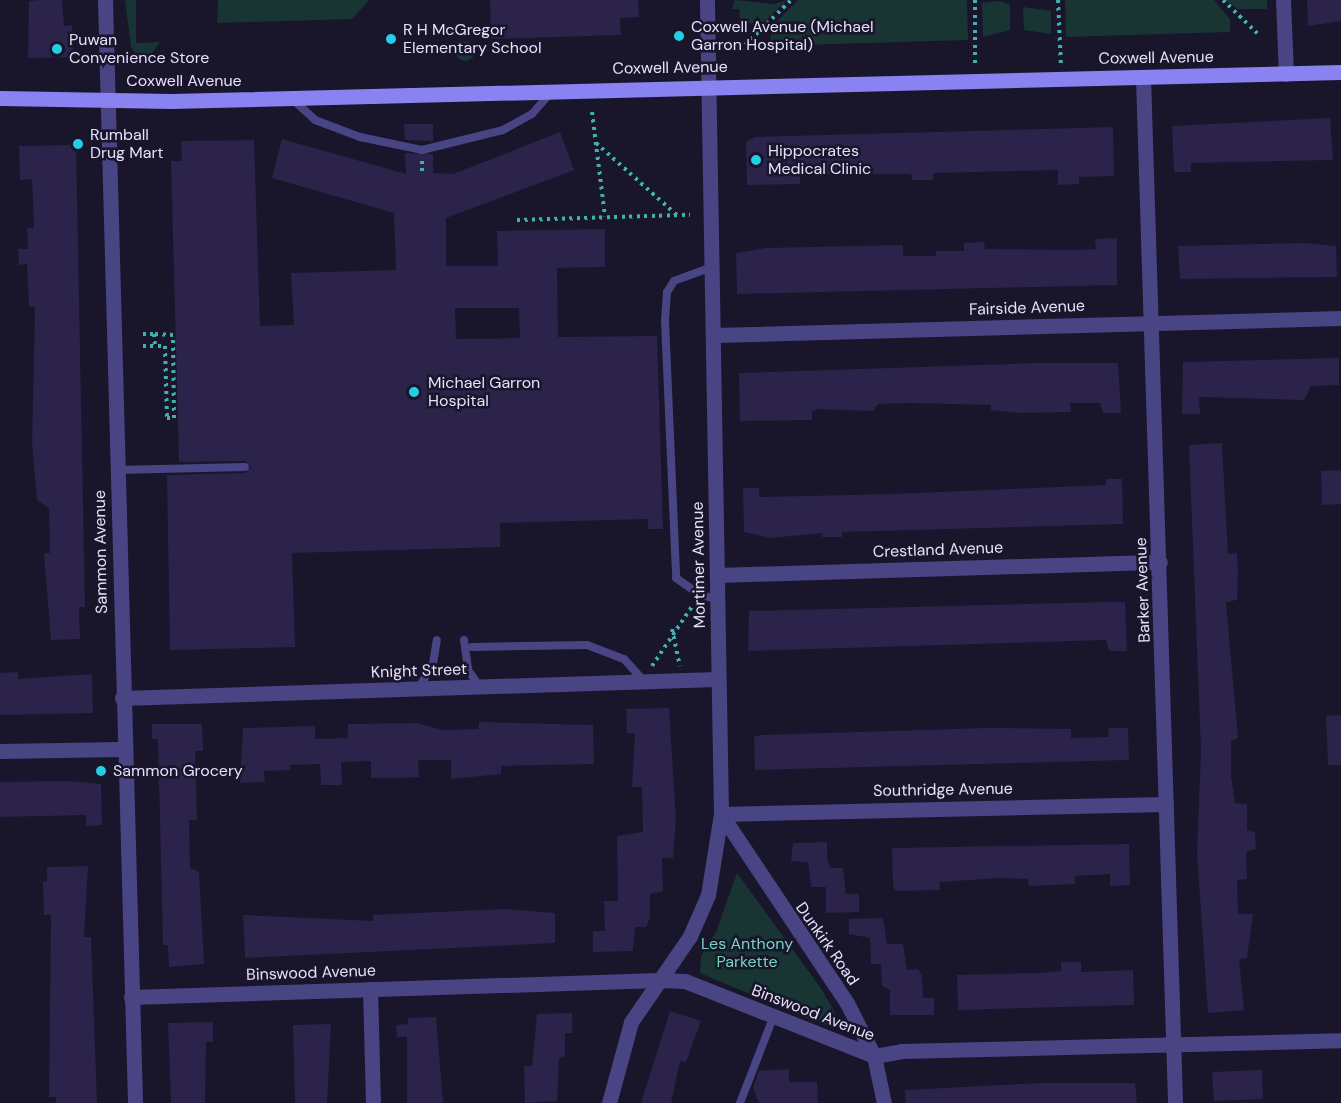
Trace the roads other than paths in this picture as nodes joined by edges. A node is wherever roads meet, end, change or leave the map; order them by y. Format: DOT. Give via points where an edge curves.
graph roads {
  1 [pos="105,0"];
  2 [pos="706,0"];
  3 [pos="1283,0"];
  4 [pos="1341,72"];
  5 [pos="1286,74"];
  6 [pos="1143,77"];
  7 [pos="707,85"];
  8 [pos="553,89"];
  9 [pos="290,97"];
  10 [pos="0,98"];
  11 [pos="110,99"];
  12 [pos="712,267"];
  13 [pos="1341,318"];
  14 [pos="1152,323"];
  15 [pos="713,335"];
  16 [pos="245,467"];
  17 [pos="117,470"];
  18 [pos="1160,562"];
  19 [pos="717,575"];
  20 [pos="717,599"];
  21 [pos="437,640"];
  22 [pos="464,640"];
  23 [pos="472,647"];
  24 [pos="717,679"];
  25 [pos="644,681"];
  26 [pos="479,687"];
  27 [pos="418,689"];
  28 [pos="122,698"];
  29 [pos="122,749"];
  30 [pos="0,751"];
  31 [pos="1166,804"];
  32 [pos="721,814"];
  33 [pos="659,980"];
  34 [pos="370,989"];
  35 [pos="131,997"];
  36 [pos="773,1018"];
  37 [pos="1341,1040"];
  38 [pos="1173,1044"];
  39 [pos="874,1056"];
  40 [pos="135,1103"];
  41 [pos="373,1103"];
  42 [pos="609,1103"];
  43 [pos="740,1103"];
  44 [pos="884,1103"];
  45 [pos="1174,1103"];
  1 -- 11 [label="street, Sammon Avenue"];
  2 -- 7 [label="street, Mortimer Avenue"];
  3 -- 5 [label="street"];
  4 -- 5 [label="main road, Coxwell Avenue"];
  5 -- 6 [label="main road, Coxwell Avenue"];
  6 -- 7 [label="main road, Coxwell Avenue"];
  6 -- 14 [label="street, Barker Avenue"];
  7 -- 8 [label="main road, Coxwell Avenue"];
  7 -- 12 [label="street, Mortimer Avenue"];
  8 -- 9 [label="main road, Coxwell Avenue"];
  8 -- 9 [label="lane" via="532,114 503,130 422,150 360,137 315,120"];
  9 -- 11 [label="main road, Coxwell Avenue"];
  10 -- 11 [label="main road, Coxwell Avenue"];
  11 -- 17 [label="street, Sammon Avenue"];
  12 -- 15 [label="street, Mortimer Avenue"];
  12 -- 20 [label="lane" via="674,281 667,292 665,321 676,578 700,595"];
  13 -- 14 [label="street, Fairside Avenue"];
  14 -- 15 [label="street, Fairside Avenue"];
  14 -- 18 [label="street, Barker Avenue"];
  15 -- 19 [label="street, Mortimer Avenue"];
  16 -- 17 [label="lane"];
  17 -- 28 [label="street, Sammon Avenue"];
  18 -- 19 [label="street, Crestland Avenue"];
  18 -- 31 [label="street, Barker Avenue"];
  19 -- 20 [label="street, Mortimer Avenue"];
  20 -- 24 [label="street, Mortimer Avenue"];
  21 -- 27 [label="lane" via="434,664"];
  22 -- 26 [label="lane" via="468,670"];
  23 -- 25 [label="lane" via="587,645 624,659"];
  24 -- 25 [label="street, Knight Street"];
  24 -- 32 [label="street, Mortimer Avenue"];
  25 -- 26 [label="street, Knight Street"];
  26 -- 27 [label="street, Knight Street"];
  27 -- 28 [label="street, Knight Street"];
  28 -- 29 [label="street, Sammon Avenue"];
  29 -- 30 [label="street"];
  29 -- 35 [label="street, Sammon Avenue"];
  31 -- 32 [label="street, Southridge Avenue"];
  31 -- 38 [label="street, Barker Avenue"];
  32 -- 33 [label="street, Mortimer Avenue" via="708,895 690,936"];
  32 -- 39 [label="street, Dunkirk Road" via="847,1004"];
  33 -- 34 [label="street, Binswood Avenue"];
  33 -- 36 [label="street, Binswood Avenue" via="685,981"];
  33 -- 42 [label="street, Mortimer Avenue" via="631,1022"];
  34 -- 35 [label="street, Binswood Avenue"];
  34 -- 41 [label="street"];
  35 -- 40 [label="street, Sammon Avenue"];
  36 -- 39 [label="street, Binswood Avenue"];
  36 -- 43 [label="lane"];
  37 -- 38 [label="street, Binswood Avenue"];
  38 -- 39 [label="street, Binswood Avenue" via="901,1051"];
  38 -- 45 [label="street, Barker Avenue"];
  39 -- 44 [label="street, Dunkirk Road"];
}
